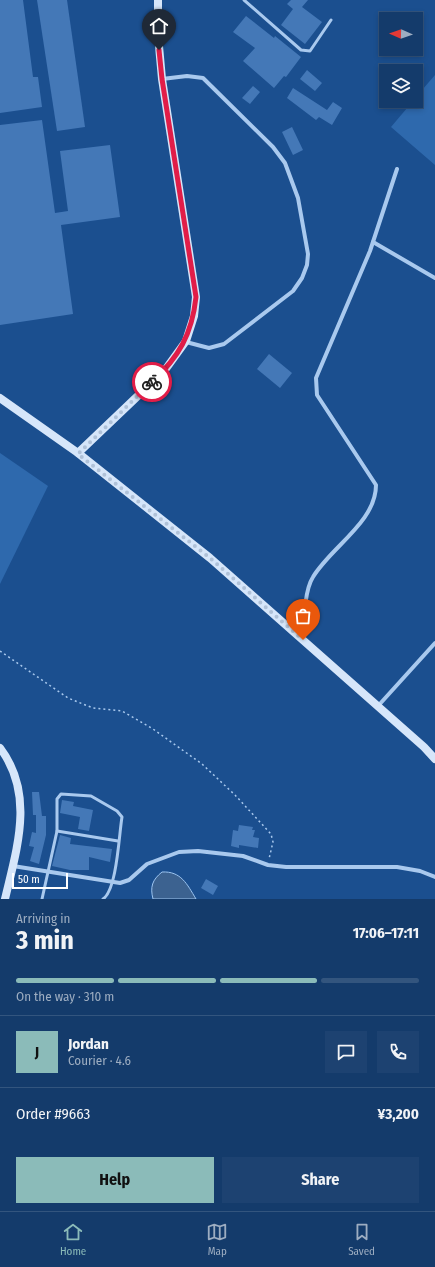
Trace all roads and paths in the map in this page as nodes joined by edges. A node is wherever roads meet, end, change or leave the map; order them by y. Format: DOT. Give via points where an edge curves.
graph roads {
  1 [pos="158,0"];
  2 [pos="244,0"];
  3 [pos="331,20"];
  4 [pos="162,79"];
  5 [pos="398,169"];
  6 [pos="373,242"];
  7 [pos="435,278"];
  8 [pos="186,342"];
  9 [pos="0,398"];
  10 [pos="78,454"];
  11 [pos="303,640"];
  12 [pos="435,643"];
  13 [pos="0,651"];
  14 [pos="378,706"];
  15 [pos="0,748"];
  16 [pos="435,759"];
  17 [pos="57,831"];
  18 [pos="118,841"];
  19 [pos="268,865"];
  20 [pos="13,866"];
  21 [pos="47,872"];
  22 [pos="435,877"];
  23 [pos="112,883"];
  24 [pos="4,899"];
  25 [pos="42,899"];
  26 [pos="103,899"];
  1 -- 4 [label="street"];
  2 -- 3 [label="lane" via="301,50 310,51"];
  4 -- 8 [label="street" via="196,297 194,316"];
  4 -- 8 [label="street" via="187,76 203,78 273,147 285,163 294,184 308,254 302,278 293,291 224,344 209,348"];
  5 -- 6 [label="street"];
  6 -- 7 [label="street"];
  6 -- 11 [label="street" via="316,378 316,395 376,485 376,496 369,511 312,577 306,599"];
  8 -- 10 [label="street" via="165,370"];
  9 -- 10 [label="street"];
  10 -- 11 [label="street" via="210,558"];
  11 -- 14 [label="street"];
  12 -- 14 [label="street"];
  13 -- 19 [label="path" via="68,698 92,708 122,711 153,729 202,764 271,834 273,842"];
  14 -- 16 [label="street" via="424,746"];
  15 -- 20 [label="street" via="11,766 21,799 21,830"];
  17 -- 18 [label="lane"];
  17 -- 18 [label="lane" via="57,799 61,794 91,796 117,811 122,817"];
  17 -- 21 [label="lane"];
  18 -- 23 [label="lane"];
  19 -- 22 [label="street" via="312,868 397,867"];
  19 -- 23 [label="street" via="243,856 179,852 147,864 129,880"];
  20 -- 21 [label="street"];
  20 -- 24 [label="street"];
  21 -- 23 [label="street"];
  21 -- 25 [label="lane"];
  23 -- 26 [label="lane"];
}
